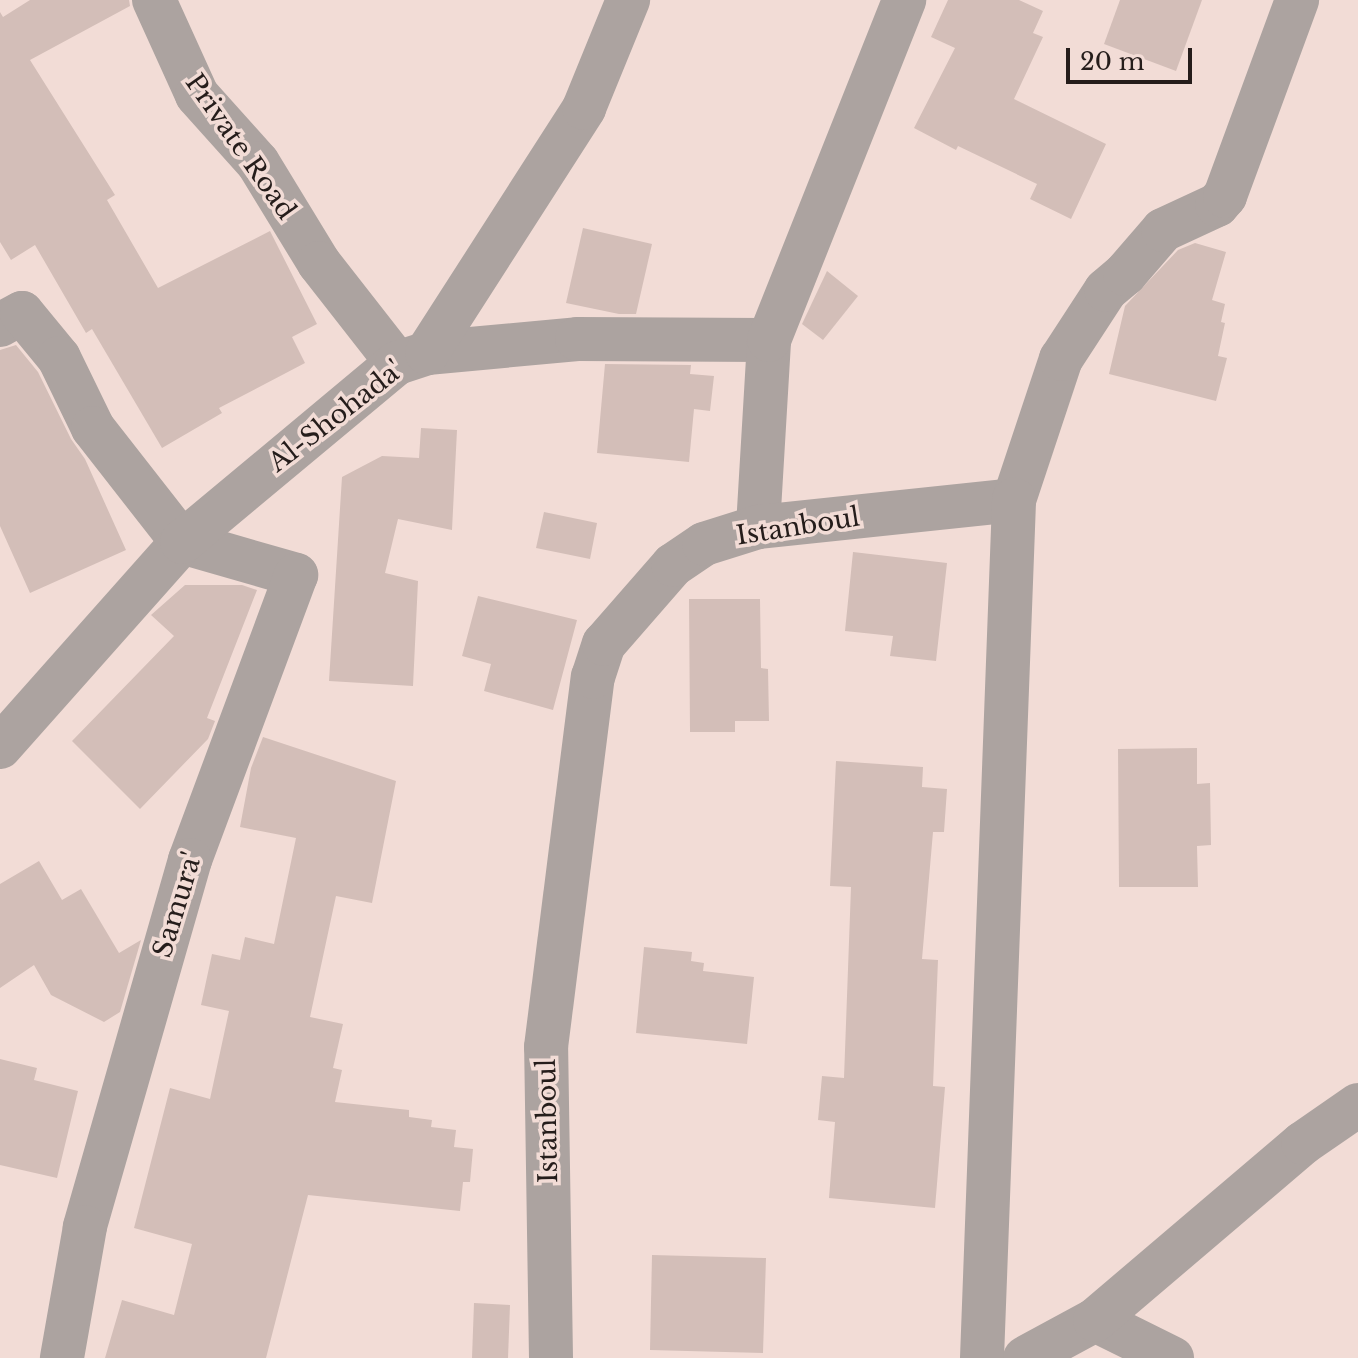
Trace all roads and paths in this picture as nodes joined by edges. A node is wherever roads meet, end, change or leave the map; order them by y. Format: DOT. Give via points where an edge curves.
graph roads {
  1 [pos="154,0"];
  2 [pos="628,0"];
  3 [pos="904,0"];
  4 [pos="1297,0"];
  5 [pos="0,325"];
  6 [pos="769,340"];
  7 [pos="412,358"];
  8 [pos="1014,500"];
  9 [pos="758,527"];
  10 [pos="182,542"];
  11 [pos="0,747"];
  12 [pos="1358,1105"];
  13 [pos="1095,1320"];
  14 [pos="62,1358"];
  15 [pos="551,1358"];
  16 [pos="982,1358"];
  17 [pos="1025,1358"];
  18 [pos="1172,1358"];
  1 -- 7 [label="street, Private Road" via="197,95 258,163 319,263"];
  2 -- 7 [label="street, Al-Shohada'" via="585,106"];
  3 -- 6 [label="street"];
  4 -- 8 [label="street" via="1225,196 1217,205 1163,230 1106,290 1061,359"];
  5 -- 10 [label="street" via="22,313 59,358 93,428"];
  6 -- 7 [label="street" via="577,339"];
  6 -- 9 [label="street"];
  7 -- 10 [label="street, Al-Shohada'"];
  8 -- 9 [label="street, Istanboul"];
  8 -- 16 [label="street"];
  9 -- 15 [label="street, Istanboul" via="704,544 673,565 604,644 596,662 546,1047"];
  10 -- 11 [label="street, Al-Shohada'"];
  10 -- 14 [label="street, Samura'" via="296,575 190,860 85,1227"];
  12 -- 13 [label="street" via="1303,1143"];
  13 -- 17 [label="street"];
  13 -- 18 [label="street"];
}
